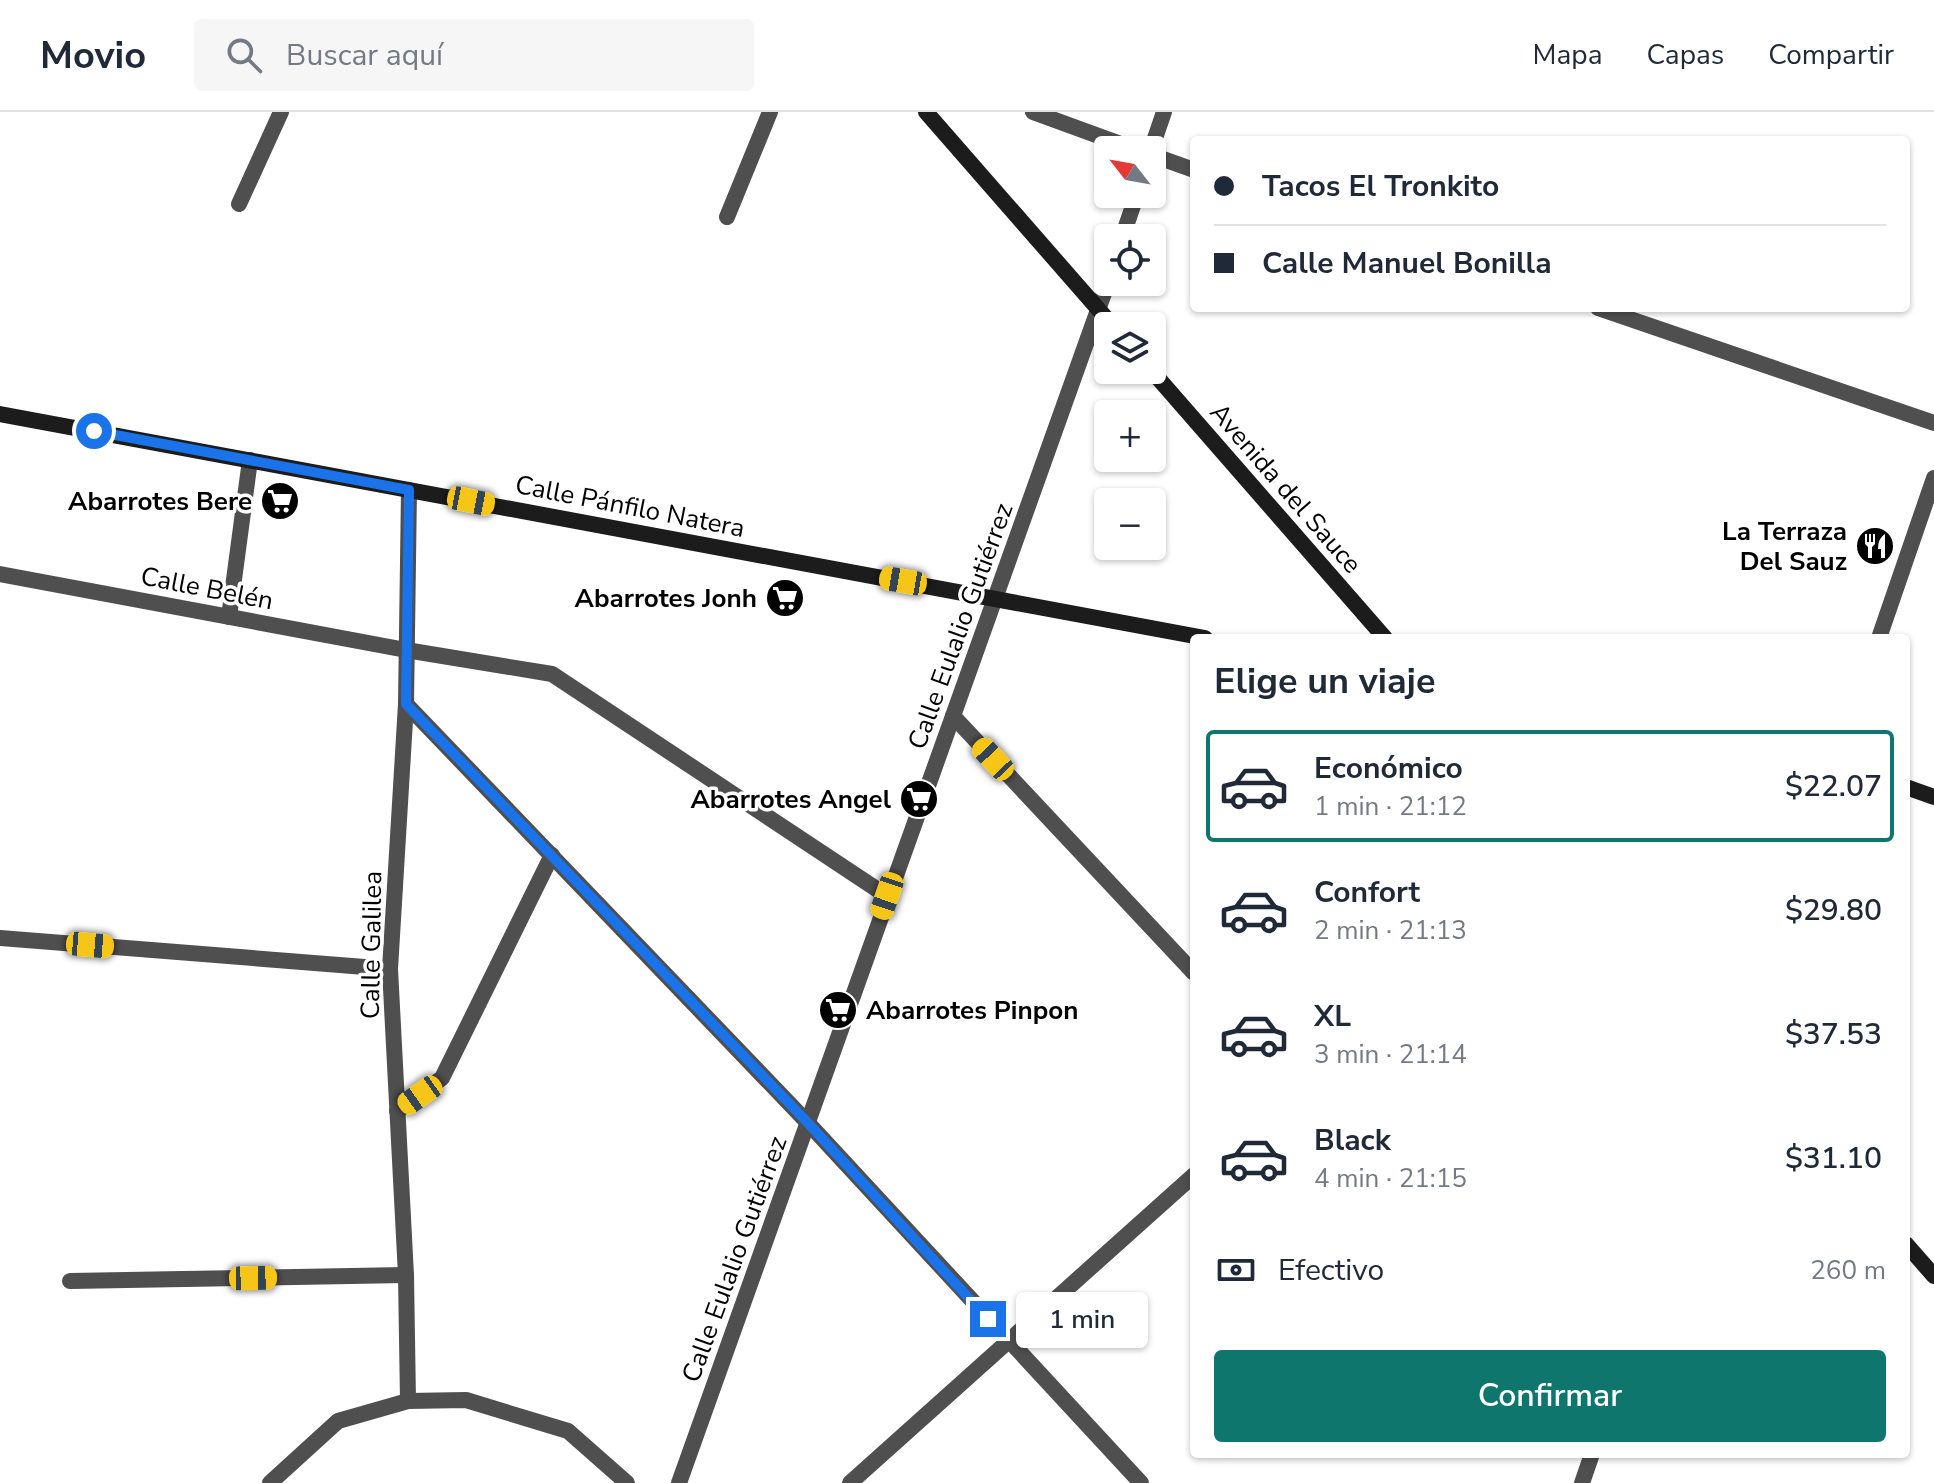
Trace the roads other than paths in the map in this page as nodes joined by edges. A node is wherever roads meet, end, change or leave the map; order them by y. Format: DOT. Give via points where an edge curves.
graph roads {
  1 [pos="281,112"];
  2 [pos="770,112"];
  3 [pos="926,112"];
  4 [pos="1033,112"];
  5 [pos="1164,112"];
  6 [pos="1099,136"];
  7 [pos="1157,136"];
  8 [pos="1166,159"];
  9 [pos="1190,168"];
  10 [pos="239,204"];
  11 [pos="727,217"];
  12 [pos="1104,296"];
  13 [pos="1099,310"];
  14 [pos="1610,312"];
  15 [pos="1163,384"];
  16 [pos="0,414"];
  17 [pos="1934,423"];
  18 [pos="250,460"];
  19 [pos="1934,478"];
  20 [pos="409,490"];
  21 [pos="0,574"];
  22 [pos="996,599"];
  23 [pos="229,617"];
  24 [pos="1382,634"];
  25 [pos="1880,634"];
  26 [pos="1190,635"];
  27 [pos="406,650"];
  28 [pos="406,704"];
  29 [pos="953,716"];
  30 [pos="1910,788"];
  31 [pos="1934,797"];
  32 [pos="552,855"];
  33 [pos="887,896"];
  34 [pos="0,938"];
  35 [pos="390,969"];
  36 [pos="1190,969"];
  37 [pos="397,1111"];
  38 [pos="808,1123"];
  39 [pos="1190,1179"];
  40 [pos="1910,1249"];
  41 [pos="406,1275"];
  42 [pos="1934,1276"];
  43 [pos="70,1281"];
  44 [pos="1008,1341"];
  45 [pos="408,1401"];
  46 [pos="1591,1458"];
  47 [pos="270,1483"];
  48 [pos="627,1483"];
  49 [pos="679,1483"];
  50 [pos="850,1483"];
  51 [pos="1141,1483"];
  52 [pos="1582,1483"];
  1 -- 10 [label="street"];
  2 -- 11 [label="street"];
  3 -- 13 [label="main road"];
  4 -- 6 [label="street"];
  5 -- 7 [label="street"];
  8 -- 9 [label="street"];
  12 -- 13 [label="street, Calle Eulalio Gutiérrez"];
  13 -- 22 [label="street, Calle Eulalio Gutiérrez"];
  14 -- 17 [label="street"];
  15 -- 24 [label="main road, Avenida del Sauce"];
  16 -- 18 [label="main road, Calle Pánfilo Natera"];
  18 -- 20 [label="main road, Calle Pánfilo Natera"];
  18 -- 23 [label="street"];
  19 -- 25 [label="street"];
  20 -- 22 [label="main road, Calle Pánfilo Natera"];
  20 -- 27 [label="street, Calle Galilea"];
  21 -- 23 [label="street, Calle Belén"];
  22 -- 26 [label="main road, Calle Pánfilo Natera"];
  22 -- 29 [label="street, Calle Eulalio Gutiérrez"];
  23 -- 27 [label="street, Calle Belén"];
  27 -- 28 [label="street, Calle Galilea"];
  27 -- 33 [label="street, Calle Belén" via="552,674"];
  28 -- 32 [label="street"];
  28 -- 35 [label="street, Calle Galilea"];
  29 -- 33 [label="street, Calle Eulalio Gutiérrez"];
  29 -- 36 [label="street"];
  30 -- 31 [label="main road"];
  32 -- 37 [label="street" via="442,1078"];
  32 -- 38 [label="street"];
  33 -- 38 [label="street, Calle Eulalio Gutiérrez"];
  34 -- 35 [label="street"];
  35 -- 37 [label="street, Calle Galilea"];
  37 -- 41 [label="street, Calle Galilea"];
  38 -- 44 [label="street"];
  38 -- 49 [label="street, Calle Eulalio Gutiérrez"];
  39 -- 44 [label="street"];
  40 -- 42 [label="main road"];
  41 -- 43 [label="street"];
  41 -- 45 [label="street, Calle Galilea"];
  44 -- 50 [label="street"];
  44 -- 51 [label="street"];
  45 -- 47 [label="street" via="338,1421"];
  45 -- 48 [label="street" via="466,1400 568,1431"];
  46 -- 52 [label="street"];
}
